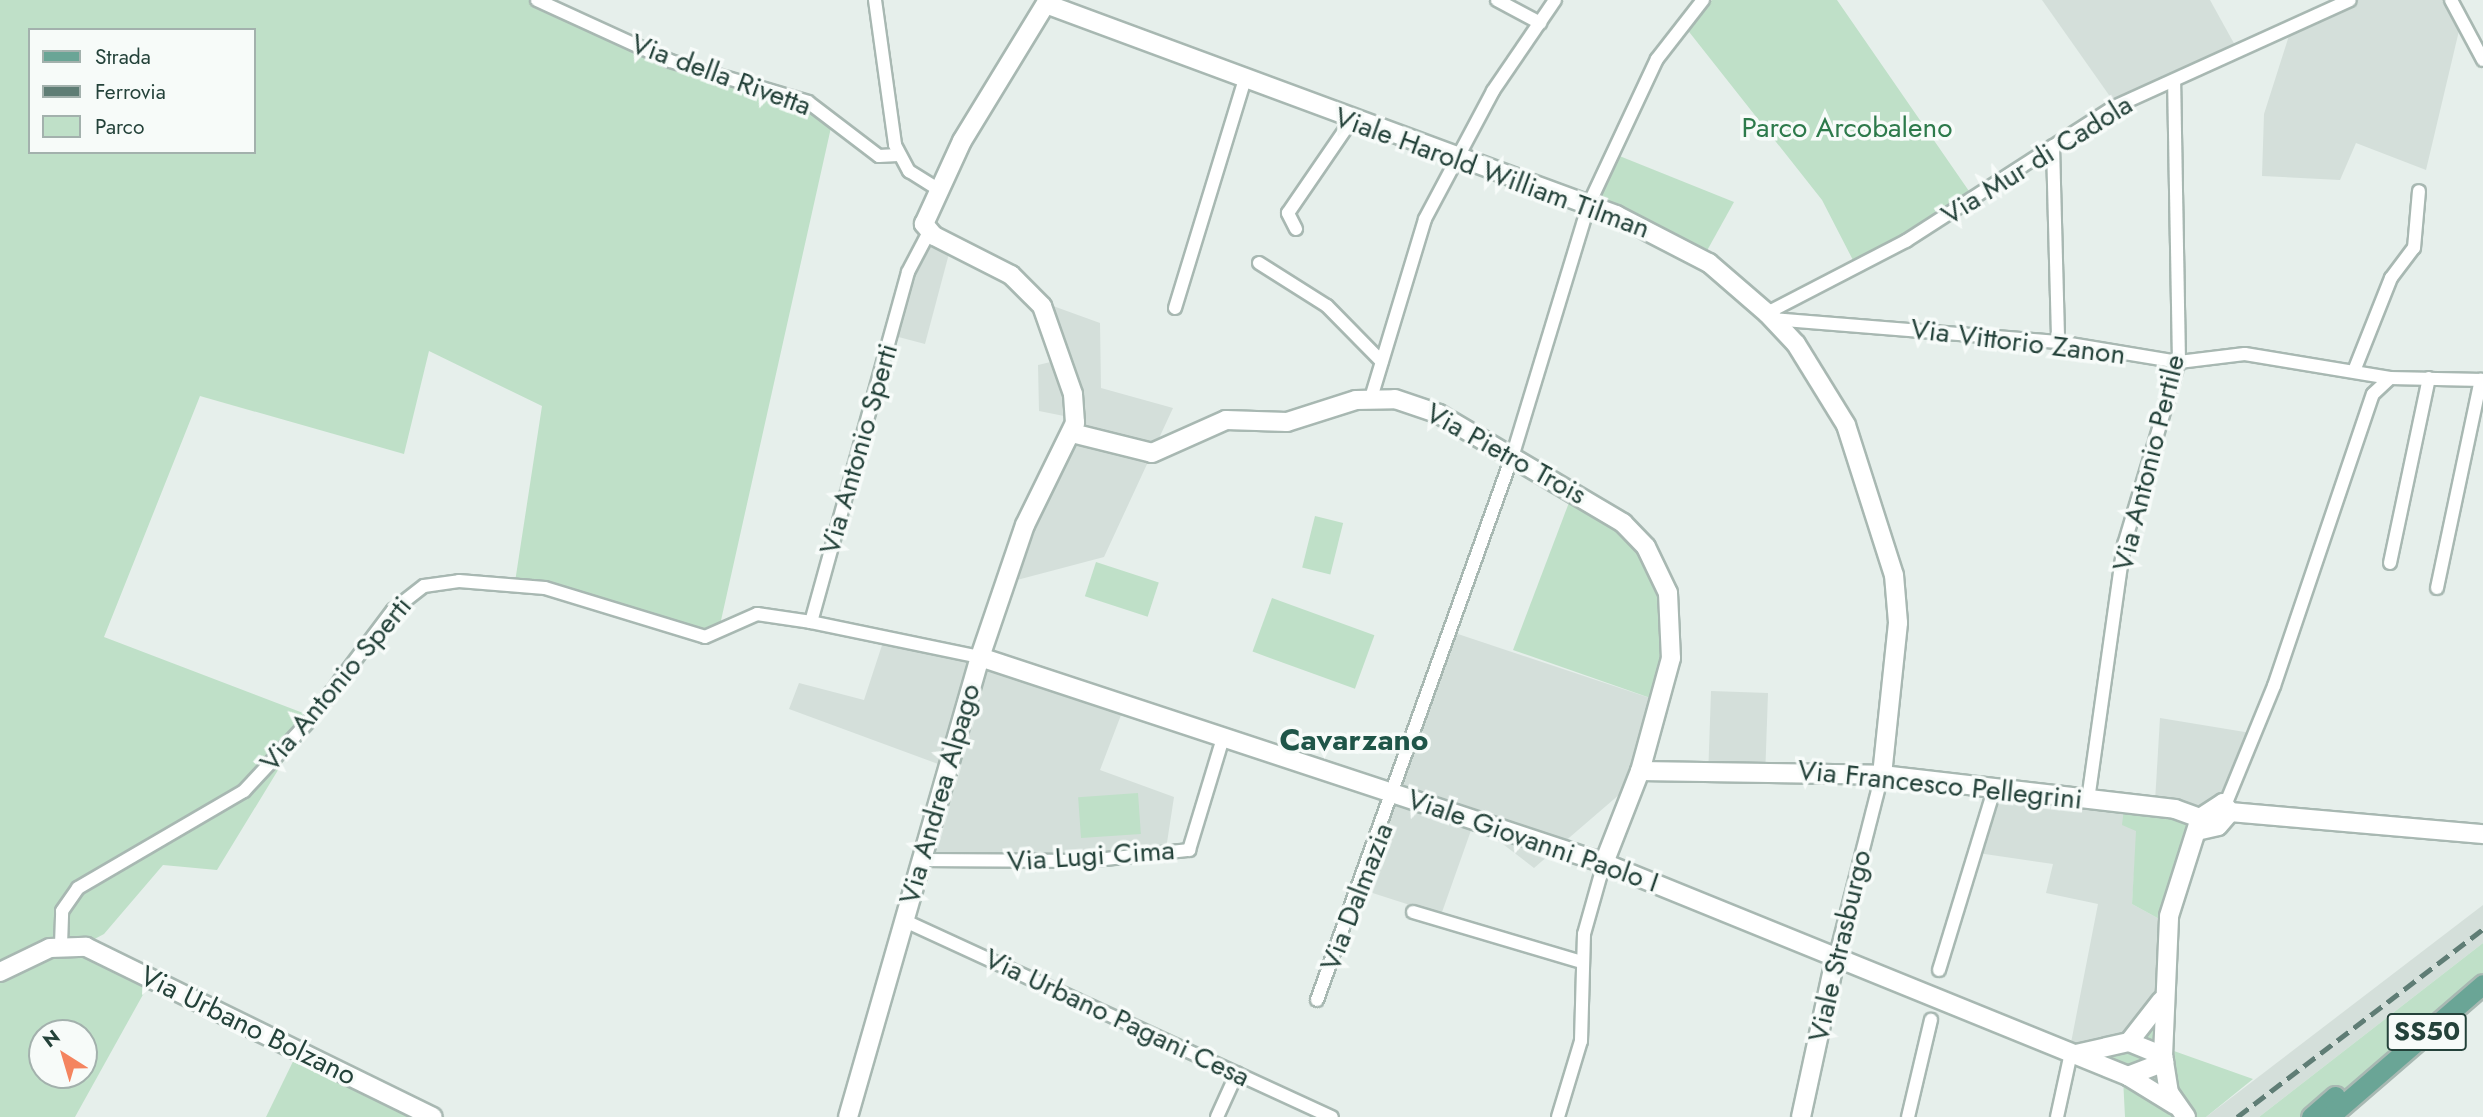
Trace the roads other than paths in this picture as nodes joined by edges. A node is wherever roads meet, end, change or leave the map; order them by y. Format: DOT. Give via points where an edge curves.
graph roads {
  1 [pos="537,0"];
  2 [pos="875,0"];
  3 [pos="1497,0"];
  4 [pos="1555,0"];
  5 [pos="1703,0"];
  6 [pos="2350,0"];
  7 [pos="2451,0"];
  8 [pos="1043,1"];
  9 [pos="1540,23"];
  10 [pos="2483,60"];
  11 [pos="2174,81"];
  12 [pos="1244,82"];
  13 [pos="1351,121"];
  14 [pos="2053,146"];
  15 [pos="898,155"];
  16 [pos="1455,155"];
  17 [pos="939,190"];
  18 [pos="2419,191"];
  19 [pos="1589,204"];
  20 [pos="1296,229"];
  21 [pos="929,232"];
  22 [pos="1259,263"];
  23 [pos="1175,308"];
  24 [pos="1770,316"];
  25 [pos="2058,342"];
  26 [pos="1382,362"];
  27 [pos="2179,362"];
  28 [pos="2354,371"];
  29 [pos="2390,378"];
  30 [pos="2429,378"];
  31 [pos="2482,380"];
  32 [pos="1371,398"];
  33 [pos="1072,433"];
  34 [pos="1513,454"];
  35 [pos="2390,563"];
  36 [pos="2437,588"];
  37 [pos="811,622"];
  38 [pos="980,657"];
  39 [pos="1653,730"];
  40 [pos="1223,738"];
  41 [pos="1677,770"];
  42 [pos="1882,775"];
  43 [pos="1637,779"];
  44 [pos="1396,793"];
  45 [pos="1993,793"];
  46 [pos="2088,800"];
  47 [pos="2228,807"];
  48 [pos="2201,824"];
  49 [pos="2483,834"];
  50 [pos="919,860"];
  51 [pos="1604,863"];
  52 [pos="1413,912"];
  53 [pos="903,920"];
  54 [pos="61,945"];
  55 [pos="1836,955"];
  56 [pos="1582,962"];
  57 [pos="1940,970"];
  58 [pos="0,972"];
  59 [pos="2483,984"];
  60 [pos="1317,1000"];
  61 [pos="2161,1001"];
  62 [pos="1931,1020"];
  63 [pos="2129,1042"];
  64 [pos="2074,1053"];
  65 [pos="2163,1059"];
  66 [pos="1237,1073"];
  67 [pos="2127,1076"];
  68 [pos="2372,1080"];
  69 [pos="2182,1112"];
  70 [pos="433,1117"];
  71 [pos="848,1117"];
  72 [pos="1217,1117"];
  73 [pos="1332,1117"];
  74 [pos="1558,1117"];
  75 [pos="1801,1117"];
  76 [pos="1908,1117"];
  77 [pos="2057,1117"];
  78 [pos="2311,1117"];
  79 [pos="2329,1117"];
  1 -- 15 [label="street, Via della Rivetta" via="670,61 808,102 879,156"];
  2 -- 15 [label="street"];
  3 -- 9 [label="street"];
  4 -- 9 [label="street"];
  5 -- 19 [label="street, Via Dalmazia" via="1657,59"];
  6 -- 11 [label="street, Via Mur di Cadola"];
  7 -- 10 [label="street"];
  8 -- 12 [label="street, Viale Harold William Tilman"];
  8 -- 17 [label="street"];
  9 -- 16 [label="street"];
  11 -- 14 [label="street, Via Mur di Cadola" via="2112,108"];
  11 -- 27 [label="street, Via Antonio Pertile"];
  12 -- 13 [label="street, Viale Harold William Tilman"];
  12 -- 23 [label="street"];
  13 -- 16 [label="street, Viale Harold William Tilman"];
  13 -- 20 [label="street" via="1288,213"];
  14 -- 24 [label="street, Via Mur di Cadola" via="1873,260"];
  14 -- 25 [label="street"];
  15 -- 17 [label="street"];
  16 -- 19 [label="street, Viale Harold William Tilman"];
  16 -- 26 [label="street" via="1425,219"];
  17 -- 21 [label="street" via="924,220"];
  18 -- 28 [label="street" via="2414,248 2391,278"];
  19 -- 24 [label="street, Viale Harold William Tilman" via="1709,263"];
  19 -- 34 [label="street, Via Dalmazia"];
  21 -- 33 [label="street" via="1010,275 1042,306 1073,394"];
  21 -- 37 [label="street, Via Antonio Sperti" via="908,272"];
  22 -- 26 [label="street" via="1327,306"];
  24 -- 25 [label="street, Via Vittorio Zanon"];
  24 -- 42 [label="street, Viale Harold William Tilman" via="1796,344 1846,425 1894,575 1898,623"];
  25 -- 27 [label="street, Via Vittorio Zanon"];
  26 -- 32 [label="street"];
  27 -- 28 [label="street, Via Vittorio Zanon" via="2234,353"];
  27 -- 46 [label="street, Via Antonio Pertile" via="2124,545"];
  28 -- 29 [label="street, Via Vittorio Zanon"];
  29 -- 30 [label="street, Via Vittorio Zanon"];
  29 -- 47 [label="street" via="2373,394"];
  30 -- 31 [label="street, Via Vittorio Zanon"];
  30 -- 35 [label="street"];
  31 -- 36 [label="street, Via Vittorio Zanon"];
  32 -- 33 [label="street, Via Pietro Trois" via="1287,422 1226,420 1152,453"];
  32 -- 34 [label="street, Via Pietro Trois" via="1422,406"];
  33 -- 38 [label="street, Via Andrea Alpago" via="1022,532"];
  34 -- 39 [label="street, Via Pietro Trois" via="1623,523 1662,577 1671,612 1671,658"];
  34 -- 44 [label="street, Via Dalmazia"];
  37 -- 38 [label="street"];
  37 -- 54 [label="street, Via Antonio Sperti" via="757,614 705,637 544,588 458,581 424,586 393,610 310,720 244,791 78,888 62,911"];
  38 -- 40 [label="street, Viale Giovanni Paolo I"];
  38 -- 50 [label="street, Via Andrea Alpago"];
  39 -- 41 [label="street" via="1662,757"];
  39 -- 43 [label="street, Via Pietro Trois"];
  40 -- 44 [label="street, Viale Giovanni Paolo I"];
  40 -- 50 [label="street, Via Lugi Cima" via="1189,850 1113,858"];
  41 -- 42 [label="street, Via Francesco Pellegrini"];
  41 -- 43 [label="street, Via Francesco Pellegrini"];
  42 -- 45 [label="street, Via Francesco Pellegrini"];
  42 -- 55 [label="street, Viale Strasburgo"];
  43 -- 51 [label="street, Via Pietro Trois"];
  44 -- 51 [label="street, Viale Giovanni Paolo I"];
  44 -- 60 [label="street, Via Dalmazia"];
  45 -- 46 [label="street, Via Francesco Pellegrini"];
  45 -- 57 [label="street"];
  46 -- 48 [label="street, Via Francesco Pellegrini"];
  47 -- 48 [label="street" via="2214,828"];
  47 -- 49 [label="street"];
  48 -- 61 [label="street" via="2169,916"];
  50 -- 53 [label="street, Via Andrea Alpago"];
  51 -- 55 [label="street, Viale Giovanni Paolo I"];
  51 -- 56 [label="street"];
  52 -- 56 [label="street"];
  53 -- 66 [label="street, Via Urbano Pagani Cesa"];
  53 -- 71 [label="street, Via Andrea Alpago"];
  54 -- 58 [label="street"];
  54 -- 70 [label="street, Via Urbano Bolzano" via="86,947"];
  55 -- 64 [label="street, Viale Giovanni Paolo I"];
  55 -- 75 [label="street, Viale Strasburgo"];
  56 -- 74 [label="street" via="1584,1022"];
  59 -- 68 [label="main road, SS50"];
  61 -- 63 [label="street"];
  61 -- 65 [label="street"];
  62 -- 76 [label="street"];
  63 -- 64 [label="street"];
  63 -- 65 [label="street"];
  64 -- 67 [label="street, Viale Giovanni Paolo I"];
  64 -- 77 [label="street"];
  65 -- 67 [label="street"];
  65 -- 69 [label="street"];
  66 -- 72 [label="street"];
  66 -- 73 [label="street, Via Urbano Pagani Cesa"];
  67 -- 69 [label="street, Viale Giovanni Paolo I"];
  68 -- 78 [label="main road, SS50" via="2337,1094"];
  68 -- 79 [label="main road, SS50"];
}
